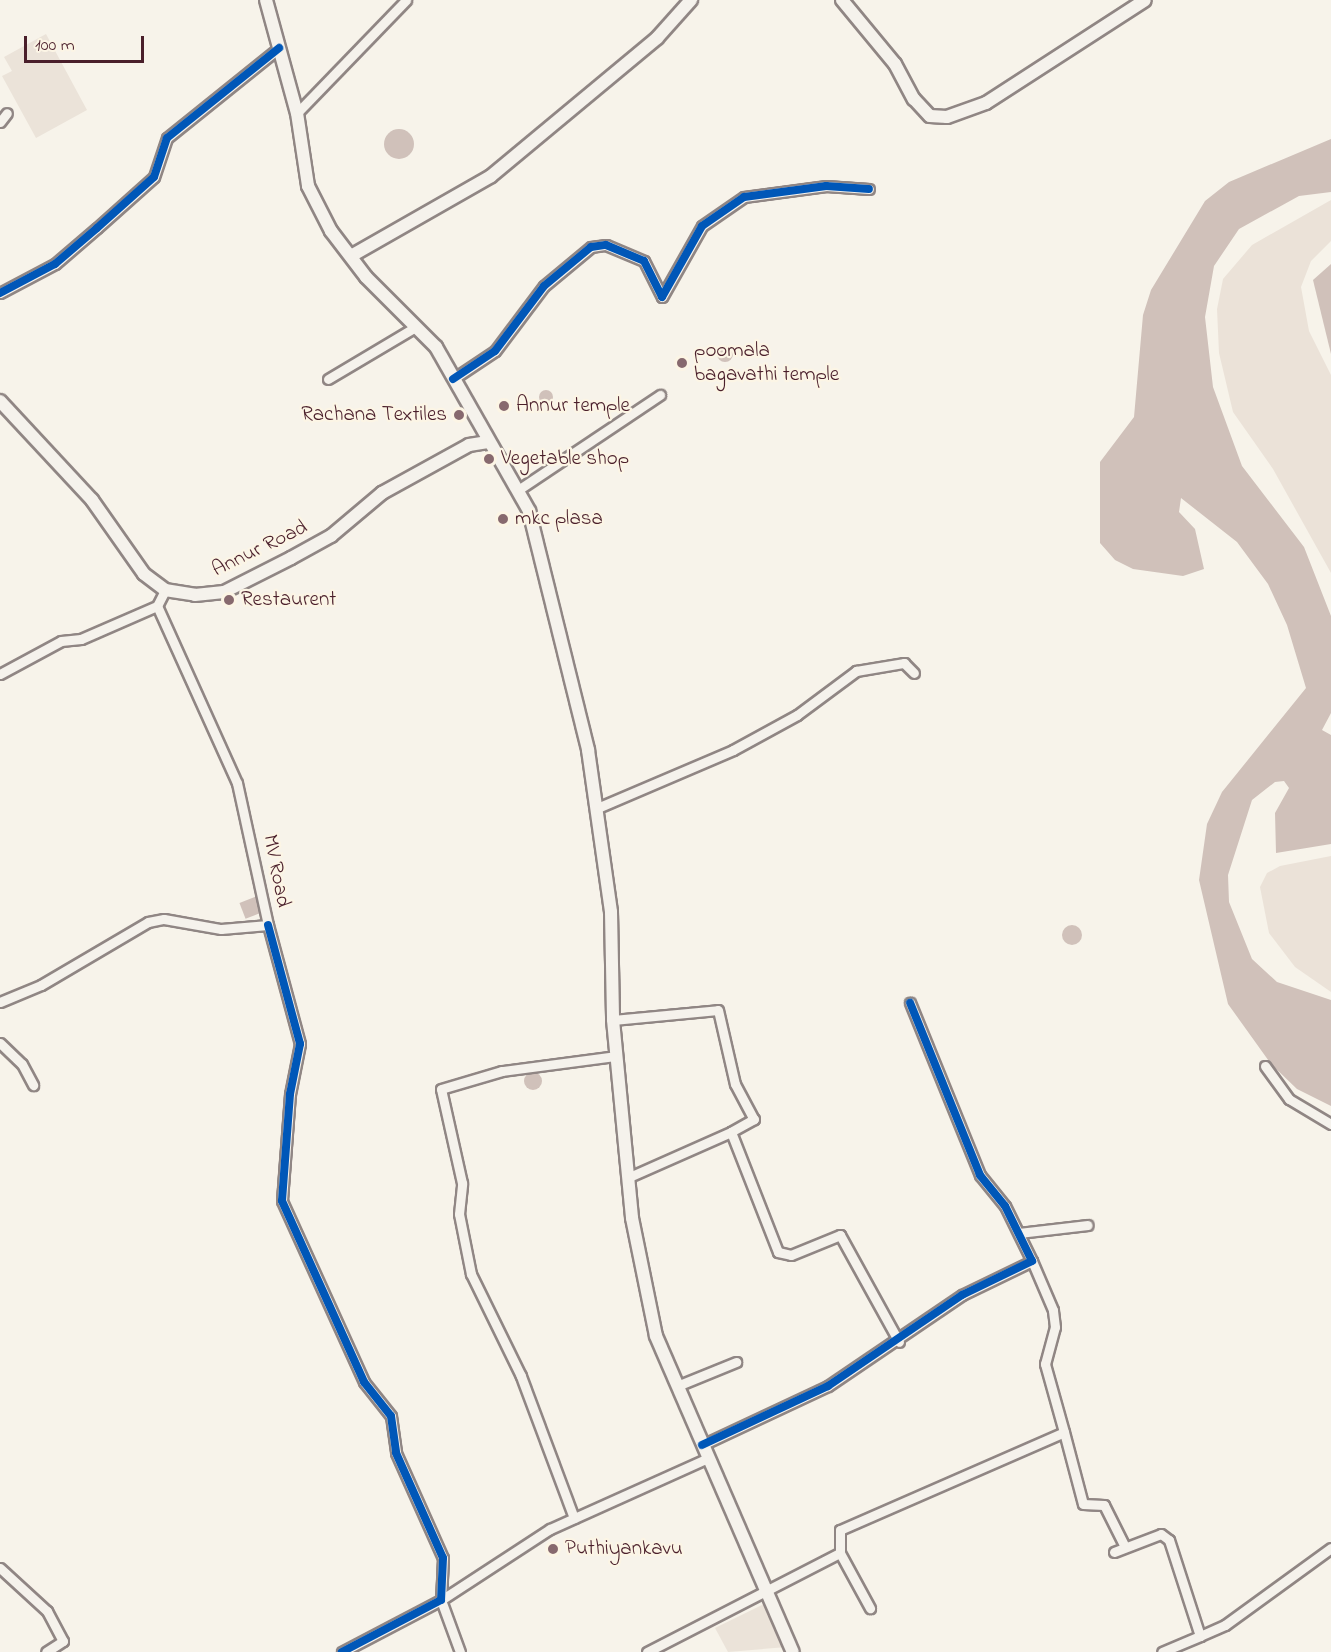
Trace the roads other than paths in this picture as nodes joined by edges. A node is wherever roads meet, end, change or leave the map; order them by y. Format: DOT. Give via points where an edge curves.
graph roads {
  1 [pos="266,0"];
  2 [pos="406,0"];
  3 [pos="691,0"];
  4 [pos="842,0"];
  5 [pos="1145,0"];
  6 [pos="279,48"];
  7 [pos="7,113"];
  8 [pos="297,113"];
  9 [pos="0,122"];
  10 [pos="869,189"];
  11 [pos="351,256"];
  12 [pos="0,293"];
  13 [pos="414,328"];
  14 [pos="328,379"];
  15 [pos="453,379"];
  16 [pos="660,395"];
  17 [pos="0,401"];
  18 [pos="488,442"];
  19 [pos="518,490"];
  20 [pos="165,590"];
  21 [pos="157,606"];
  22 [pos="914,673"];
  23 [pos="0,674"];
  24 [pos="595,809"];
  25 [pos="268,925"];
  26 [pos="0,1002"];
  27 [pos="910,1003"];
  28 [pos="613,1020"];
  29 [pos="0,1043"];
  30 [pos="616,1056"];
  31 [pos="1265,1066"];
  32 [pos="33,1085"];
  33 [pos="1331,1124"];
  34 [pos="731,1132"];
  35 [pos="627,1178"];
  36 [pos="1088,1225"];
  37 [pos="1019,1233"];
  38 [pos="1032,1261"];
  39 [pos="898,1342"];
  40 [pos="736,1362"];
  41 [pos="677,1386"];
  42 [pos="1064,1432"];
  43 [pos="702,1445"];
  44 [pos="708,1458"];
  45 [pos="574,1518"];
  46 [pos="1125,1547"];
  47 [pos="1331,1548"];
  48 [pos="1114,1552"];
  49 [pos="840,1553"];
  50 [pos="0,1568"];
  51 [pos="768,1588"];
  52 [pos="441,1600"];
  53 [pos="870,1608"];
  54 [pos="1200,1636"];
  55 [pos="46,1652"];
  56 [pos="342,1652"];
  57 [pos="460,1652"];
  58 [pos="647,1652"];
  59 [pos="793,1652"];
  60 [pos="1162,1652"];
  1 -- 6 [label="main road"];
  2 -- 8 [label="street"];
  3 -- 11 [label="main road" via="657,38 491,176"];
  4 -- 5 [label="main road" via="895,64 914,99 930,116 947,117 986,103"];
  6 -- 8 [label="main road"];
  6 -- 12 [label="street" via="167,138 154,177 97,228 55,264"];
  7 -- 9 [label="street"];
  8 -- 11 [label="main road" via="308,186"];
  10 -- 15 [label="street" via="826,186 744,198 702,226 662,297 644,261 613,246 591,247 543,286 495,351"];
  11 -- 13 [label="main road"];
  13 -- 14 [label="street"];
  13 -- 15 [label="main road" via="436,347"];
  15 -- 18 [label="main road"];
  16 -- 19 [label="street"];
  17 -- 20 [label="main road" via="92,500 144,574"];
  18 -- 19 [label="main road"];
  18 -- 20 [label="main road, Annur Road" via="469,445 382,493 331,536 224,592"];
  19 -- 24 [label="main road" via="529,511 573,677"];
  20 -- 21 [label="street"];
  21 -- 23 [label="street" via="81,639 61,641"];
  21 -- 25 [label="street, MV Road" via="237,783"];
  22 -- 24 [label="street" via="904,663 856,671 797,715 733,750"];
  24 -- 28 [label="main road" via="611,912"];
  25 -- 26 [label="street, MV Road" via="221,929 164,919 148,922 41,985"];
  25 -- 52 [label="street" via="300,1044 290,1094 282,1202 364,1382 391,1416 396,1454 443,1558"];
  27 -- 37 [label="street" via="980,1175"];
  28 -- 30 [label="main road"];
  28 -- 34 [label="street" via="718,1010 735,1084 754,1119"];
  29 -- 32 [label="street" via="22,1064"];
  30 -- 35 [label="main road"];
  30 -- 45 [label="street" via="502,1071 441,1089 462,1183 459,1214 471,1274 533,1405"];
  31 -- 33 [label="street" via="1289,1099"];
  34 -- 35 [label="street"];
  34 -- 39 [label="street" via="778,1252 791,1255 840,1235"];
  35 -- 41 [label="main road" via="656,1336"];
  36 -- 37 [label="street"];
  37 -- 38 [label="street"];
  38 -- 39 [label="street" via="962,1295"];
  38 -- 42 [label="street" via="1053,1311 1055,1327 1045,1364"];
  39 -- 43 [label="street" via="828,1386"];
  40 -- 41 [label="street"];
  41 -- 43 [label="main road"];
  42 -- 46 [label="street" via="1083,1504 1104,1505"];
  42 -- 49 [label="street" via="840,1530"];
  43 -- 44 [label="main road"];
  44 -- 45 [label="street"];
  44 -- 51 [label="main road"];
  45 -- 52 [label="street"];
  46 -- 48 [label="street"];
  46 -- 54 [label="street" via="1161,1534 1170,1540"];
  47 -- 54 [label="street" via="1225,1625"];
  49 -- 51 [label="street"];
  49 -- 53 [label="street"];
  50 -- 55 [label="street" via="47,1611 63,1641"];
  51 -- 58 [label="street"];
  51 -- 59 [label="main road"];
  52 -- 56 [label="street"];
  52 -- 57 [label="street"];
  54 -- 60 [label="street"];
}
